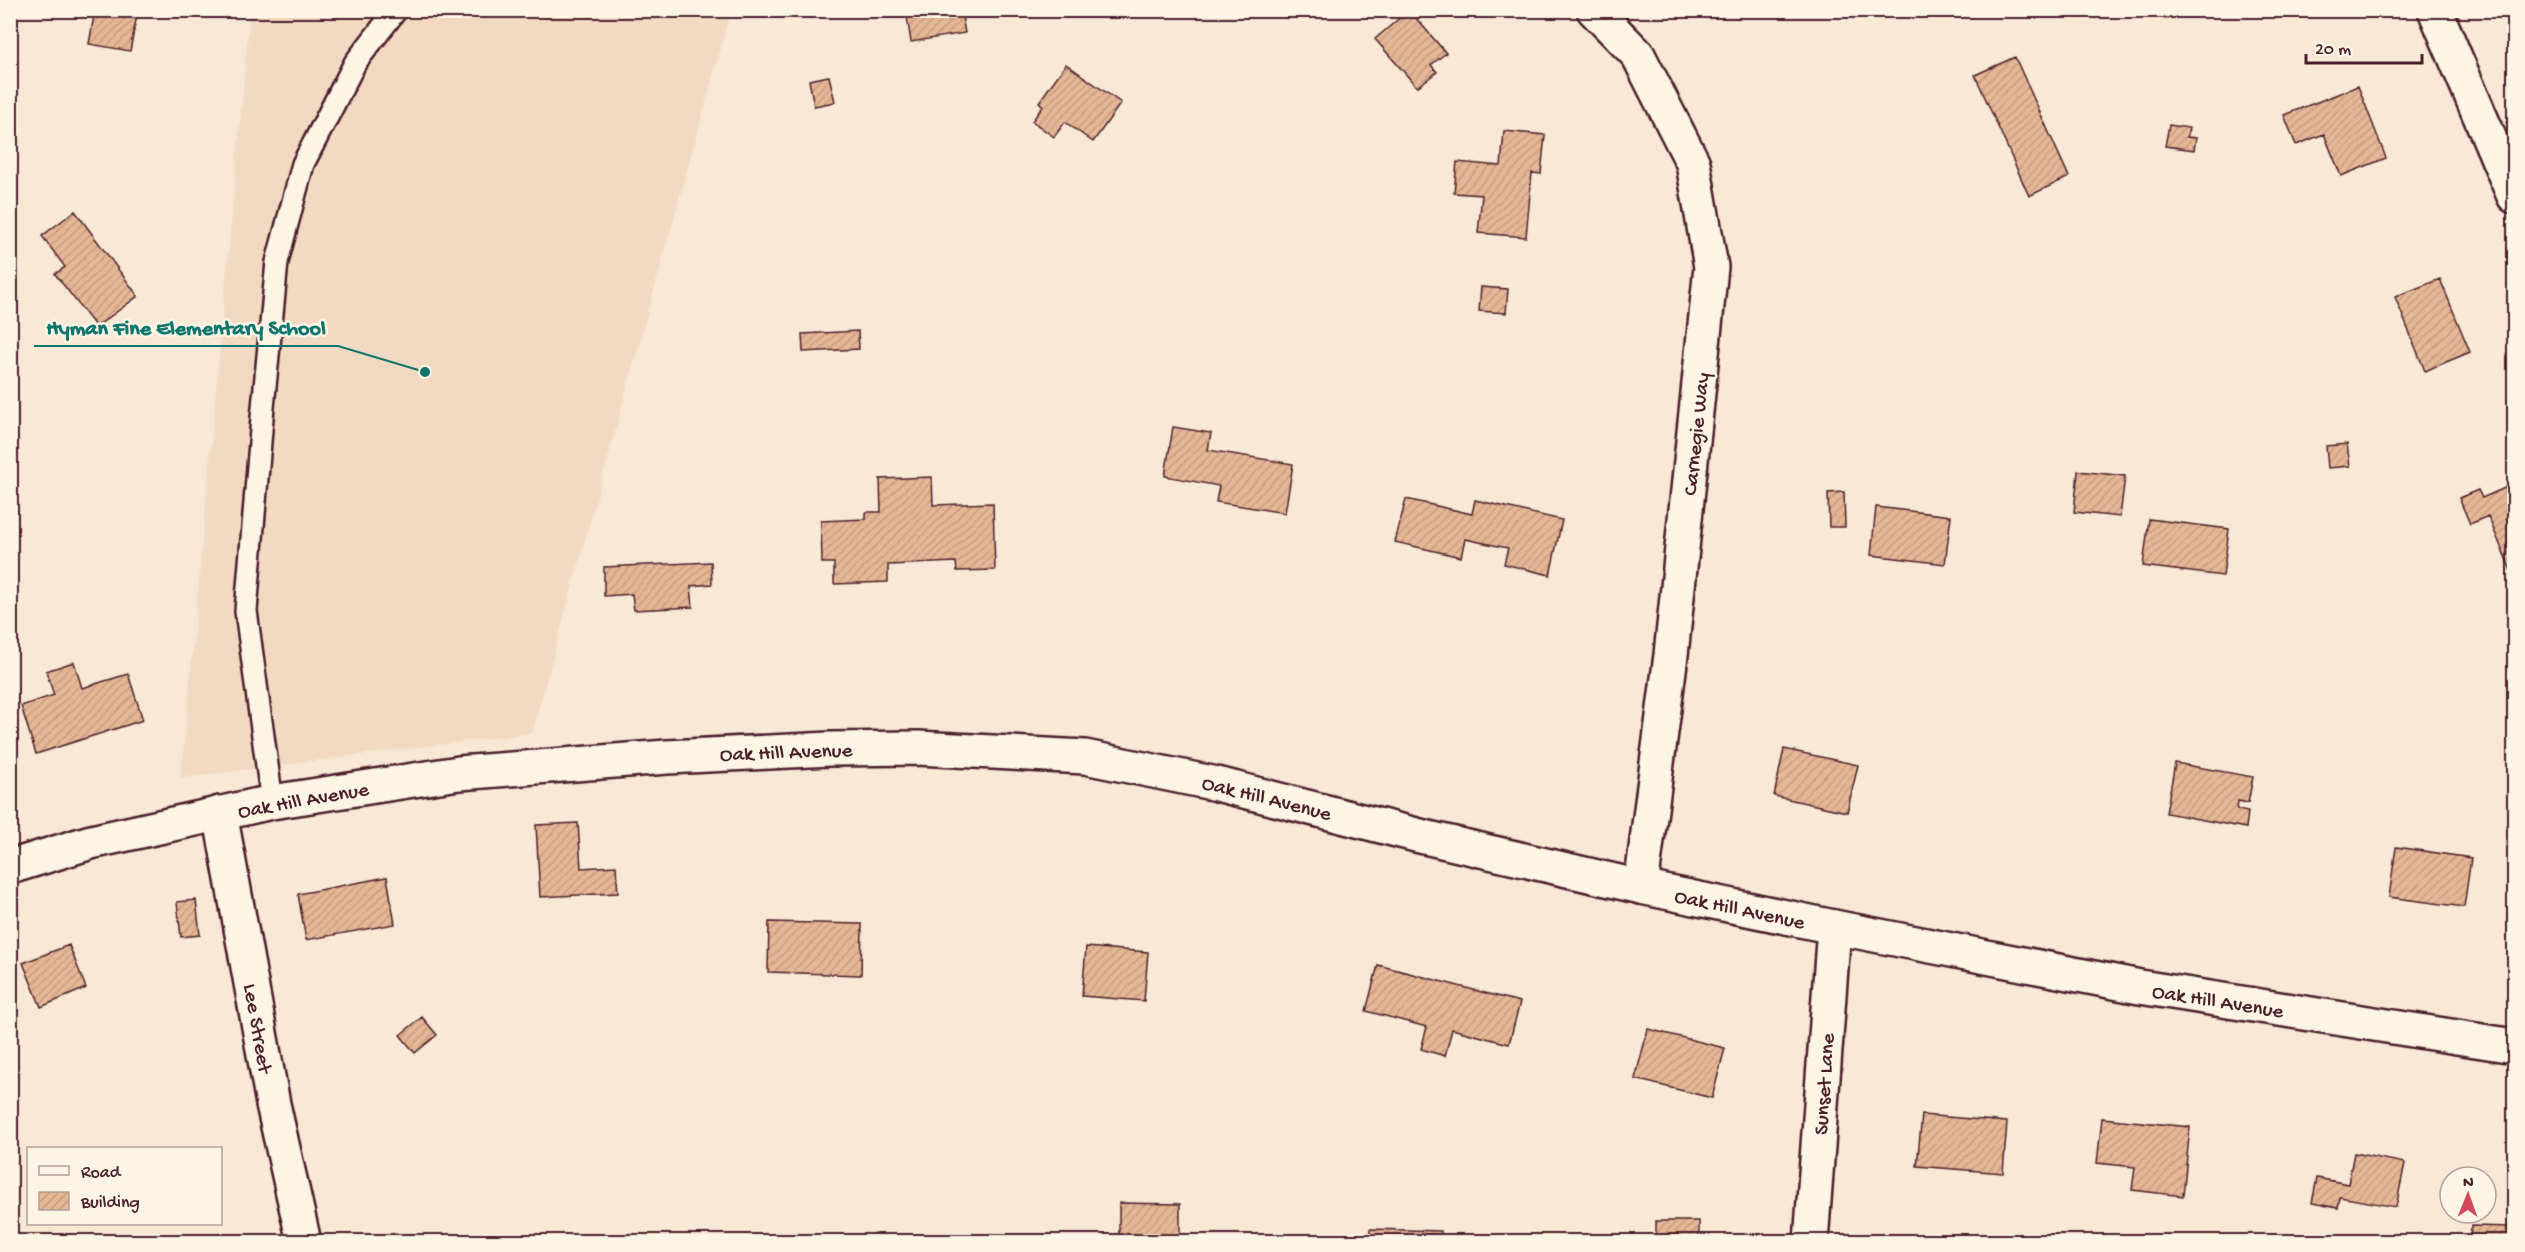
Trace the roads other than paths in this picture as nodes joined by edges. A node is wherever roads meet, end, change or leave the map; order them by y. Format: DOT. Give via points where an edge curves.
graph roads {
  1 [pos="396,10"];
  2 [pos="1593,10"];
  3 [pos="2435,10"];
  4 [pos="2514,196"];
  5 [pos="273,802"];
  6 [pos="220,813"];
  7 [pos="10,867"];
  8 [pos="1641,887"];
  9 [pos="1834,927"];
  10 [pos="2514,1046"];
  11 [pos="304,1242"];
  12 [pos="1811,1242"];
  1 -- 5 [label="lane" via="355,63 303,164 277,262 246,611"];
  2 -- 8 [label="main road, Carnegie Way" via="1638,55 1692,163 1711,267 1672,644"];
  3 -- 4 [label="main road"];
  5 -- 6 [label="main road, Oak Hill Avenue"];
  5 -- 8 [label="main road, Oak Hill Avenue" via="459,773 668,757 830,748 1073,756 1217,784"];
  6 -- 7 [label="main road, Oak Hill Avenue" via="91,842"];
  6 -- 11 [label="main road, Lee Street" via="273,1104"];
  8 -- 9 [label="main road, Oak Hill Avenue"];
  9 -- 10 [label="main road, Oak Hill Avenue" via="2140,987"];
  9 -- 12 [label="main road, Sunset Lane"];
}
